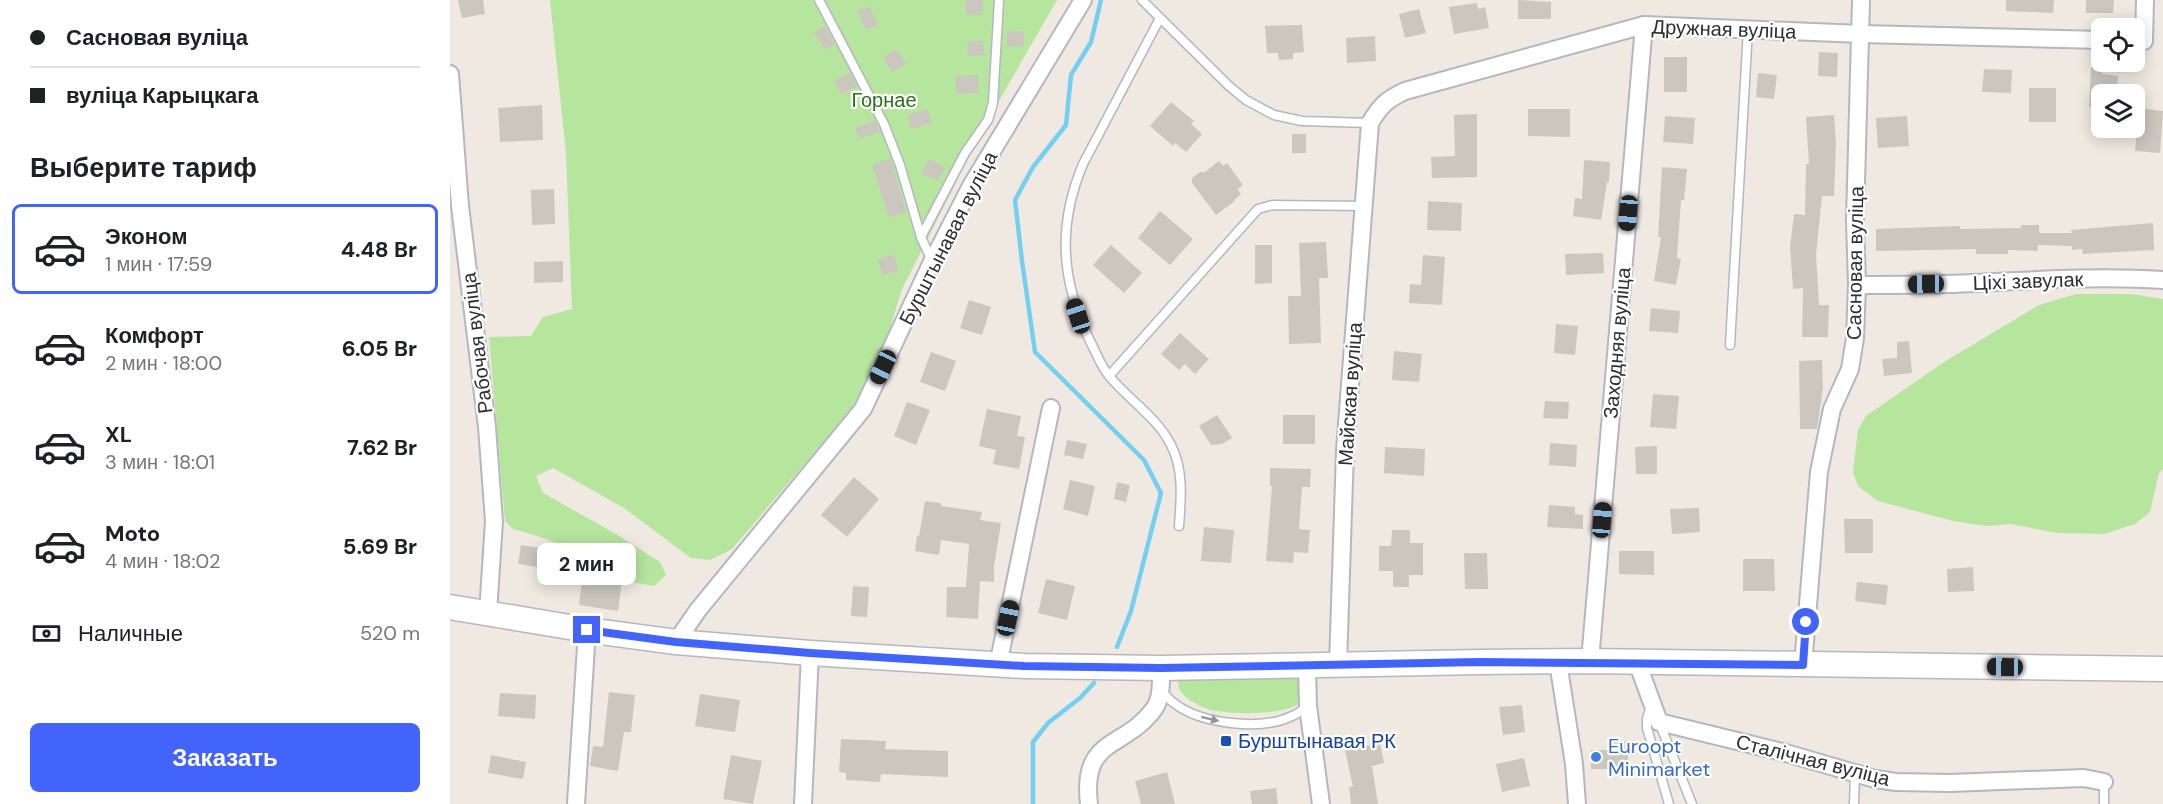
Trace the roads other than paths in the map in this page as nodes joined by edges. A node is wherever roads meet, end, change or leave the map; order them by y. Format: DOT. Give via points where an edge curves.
graph roads {
  1 [pos="819,0"];
  2 [pos="999,0"];
  3 [pos="1083,0"];
  4 [pos="1142,0"];
  5 [pos="1862,0"];
  6 [pos="2145,0"];
  7 [pos="1160,18"];
  8 [pos="2145,18"];
  9 [pos="1644,25"];
  10 [pos="1748,29"];
  11 [pos="1861,34"];
  12 [pos="2091,40"];
  13 [pos="450,74"];
  14 [pos="1370,123"];
  15 [pos="455,206"];
  16 [pos="1364,206"];
  17 [pos="921,237"];
  18 [pos="932,261"];
  19 [pos="2163,280"];
  20 [pos="1857,285"];
  21 [pos="1730,345"];
  22 [pos="1109,376"];
  23 [pos="1051,408"];
  24 [pos="1179,526"];
  25 [pos="450,607"];
  26 [pos="488,613"];
  27 [pos="587,630"];
  28 [pos="676,642"];
  29 [pos="810,653"];
  30 [pos="1590,661"];
  31 [pos="1558,662"];
  32 [pos="1637,662"];
  33 [pos="998,665"];
  34 [pos="1338,665"];
  35 [pos="1803,665"];
  36 [pos="1307,666"];
  37 [pos="2163,669"];
  38 [pos="1161,679"];
  39 [pos="1652,703"];
  40 [pos="1308,706"];
  41 [pos="1659,722"];
  42 [pos="1855,774"];
  43 [pos="2104,782"];
  44 [pos="576,804"];
  45 [pos="803,804"];
  46 [pos="1089,804"];
  47 [pos="1321,804"];
  48 [pos="1577,804"];
  49 [pos="1669,804"];
  50 [pos="1692,804"];
  51 [pos="1854,804"];
  52 [pos="2104,804"];
  1 -- 17 [label="lane" via="884,124"];
  2 -- 17 [label="lane" via="993,103 988,120"];
  3 -- 18 [label="street, Бурштынавая вуліца" via="971,186"];
  4 -- 7 [label="lane"];
  5 -- 11 [label="street, Сасновая вуліца"];
  6 -- 8 [label="street"];
  7 -- 14 [label="lane" via="1229,86 1274,115 1302,121"];
  7 -- 22 [label="lane" via="1083,164 1068,210 1065,234 1071,294"];
  9 -- 10 [label="street, Дружная вуліца"];
  9 -- 14 [label="street, Дружная вуліца" via="1405,91 1387,99"];
  9 -- 30 [label="street, Заходняя вуліца"];
  10 -- 11 [label="street, Дружная вуліца"];
  10 -- 21 [label="lane"];
  11 -- 12 [label="street, Дружная вуліца"];
  11 -- 20 [label="street, Сасновая вуліца" via="1855,220"];
  13 -- 15 [label="street, Рабочая вуліца"];
  14 -- 16 [label="street, Майская вуліца"];
  15 -- 26 [label="street, Рабочая вуліца" via="487,427 494,521"];
  16 -- 22 [label="lane" via="1272,205 1258,209"];
  16 -- 34 [label="street, Майская вуліца" via="1345,450"];
  17 -- 18 [label="lane"];
  18 -- 28 [label="street, Бурштынавая вуліца" via="863,409"];
  19 -- 20 [label="street, Ціхі завулак"];
  20 -- 35 [label="street, Сасновая вуліца" via="1850,369 1832,409 1819,472"];
  22 -- 24 [label="lane" via="1172,446 1179,467"];
  23 -- 33 [label="street"];
  25 -- 26 [label="street"];
  26 -- 27 [label="street"];
  27 -- 28 [label="street"];
  27 -- 44 [label="street"];
  28 -- 29 [label="street"];
  29 -- 33 [label="street"];
  29 -- 45 [label="street"];
  30 -- 31 [label="street"];
  30 -- 32 [label="street"];
  31 -- 34 [label="street"];
  31 -- 48 [label="street"];
  32 -- 35 [label="street"];
  32 -- 39 [label="street"];
  33 -- 38 [label="street"];
  34 -- 36 [label="street"];
  35 -- 37 [label="street"];
  36 -- 38 [label="street"];
  36 -- 40 [label="street"];
  38 -- 40 [label="lane, one-way" via="1175,704 1207,719 1263,723 1291,717"];
  38 -- 46 [label="street" via="1155,707 1138,725 1101,750 1092,763 1088,773"];
  39 -- 41 [label="street"];
  39 -- 49 [label="lane" via="1647,728"];
  40 -- 47 [label="street"];
  41 -- 42 [label="street, Сталічная вуліца"];
  41 -- 50 [label="lane"];
  42 -- 43 [label="street, Сталічная вуліца" via="1916,783 2084,778"];
  42 -- 51 [label="lane"];
  43 -- 52 [label="lane"];
}
